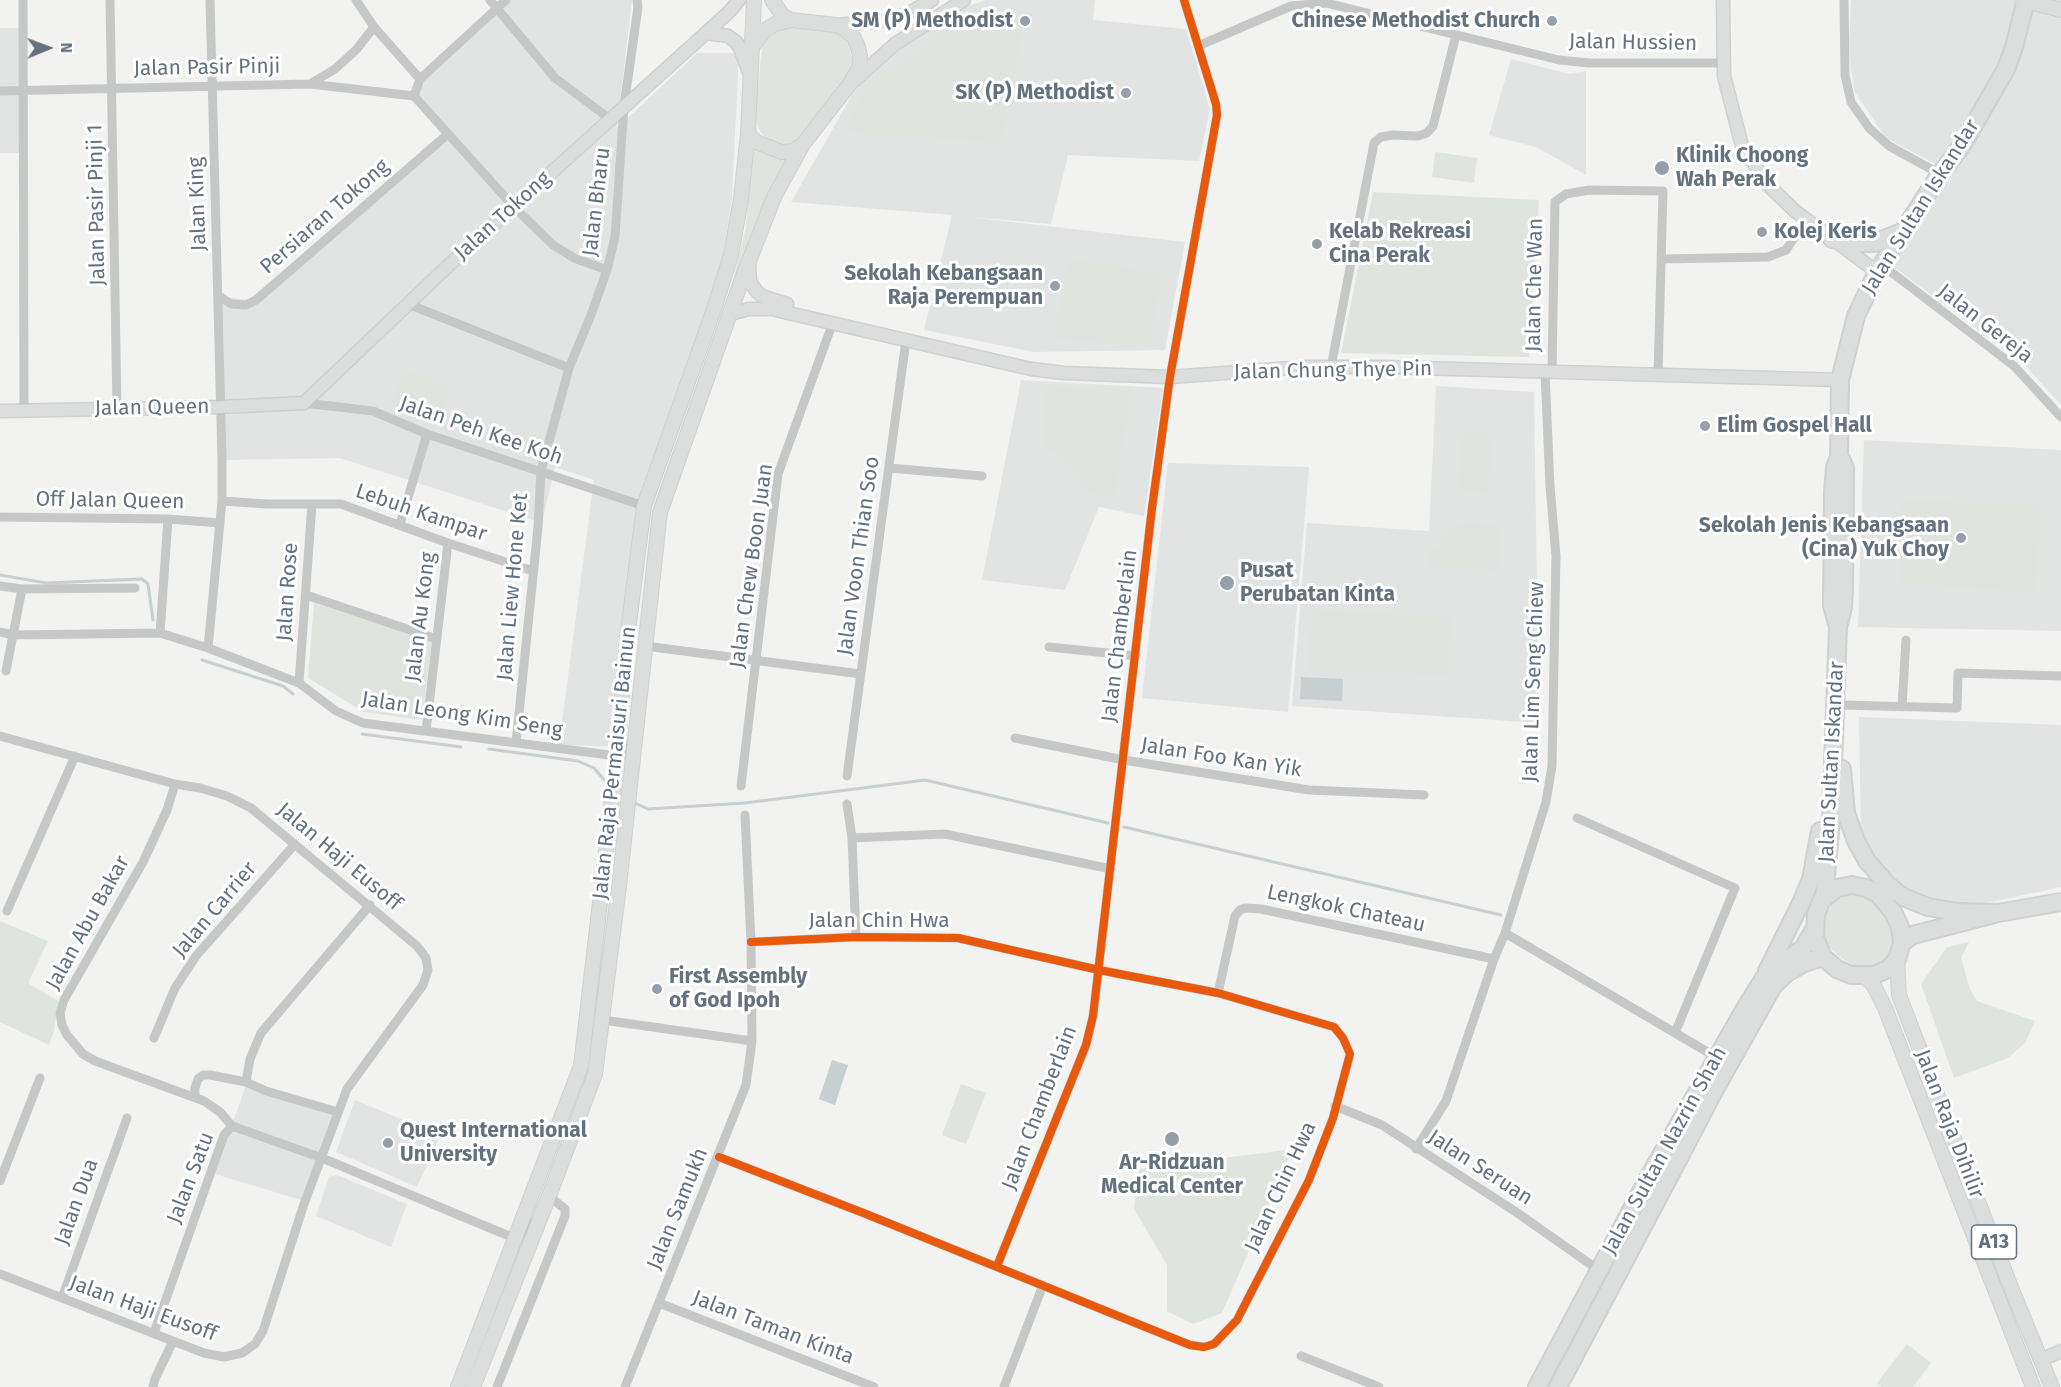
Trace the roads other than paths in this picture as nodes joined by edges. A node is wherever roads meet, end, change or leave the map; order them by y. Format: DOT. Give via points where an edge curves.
graph roads {
  1 [pos="23,0"];
  2 [pos="110,0"];
  3 [pos="210,0"];
  4 [pos="356,0"];
  5 [pos="490,0"];
  6 [pos="506,0"];
  7 [pos="637,0"];
  8 [pos="739,0"];
  9 [pos="754,0"];
  10 [pos="772,0"];
  11 [pos="932,0"];
  12 [pos="964,0"];
  13 [pos="1184,0"];
  14 [pos="1723,0"];
  15 [pos="1844,0"];
  16 [pos="2024,0"];
  17 [pos="498,8"];
  18 [pos="2061,10"];
  19 [pos="790,20"];
  20 [pos="836,25"];
  21 [pos="374,27"];
  22 [pos="706,33"];
  23 [pos="1456,35"];
  24 [pos="1198,46"];
  25 [pos="752,47"];
  26 [pos="1723,63"];
  27 [pos="750,75"];
  28 [pos="420,79"];
  29 [pos="310,84"];
  30 [pos="849,85"];
  31 [pos="212,87"];
  32 [pos="113,89"];
  33 [pos="0,90"];
  34 [pos="24,90"];
  35 [pos="414,96"];
  36 [pos="624,106"];
  37 [pos="610,119"];
  38 [pos="748,133"];
  39 [pos="448,134"];
  40 [pos="803,144"];
  41 [pos="1940,174"];
  42 [pos="514,207"];
  43 [pos="1806,220"];
  44 [pos="1904,231"];
  45 [pos="1832,239"];
  46 [pos="750,259"];
  47 [pos="1661,259"];
  48 [pos="1879,269"];
  49 [pos="607,270"];
  50 [pos="219,297"];
  51 [pos="408,304"];
  52 [pos="729,314"];
  53 [pos="832,322"];
  54 [pos="906,340"];
  55 [pos="1330,367"];
  56 [pos="569,368"];
  57 [pos="1548,371"];
  58 [pos="1658,375"];
  59 [pos="1170,377"];
  60 [pos="1840,380"];
  61 [pos="304,403"];
  62 [pos="221,407"];
  63 [pos="117,409"];
  64 [pos="24,410"];
  65 [pos="0,411"];
  66 [pos="2061,417"];
  67 [pos="427,434"];
  68 [pos="889,468"];
  69 [pos="541,471"];
  70 [pos="982,476"];
  71 [pos="222,501"];
  72 [pos="312,504"];
  73 [pos="644,506"];
  74 [pos="0,518"];
  75 [pos="168,519"];
  76 [pos="220,523"];
  77 [pos="400,524"];
  78 [pos="448,543"];
  79 [pos="533,571"];
  80 [pos="0,586"];
  81 [pos="135,588"];
  82 [pos="21,590"];
  83 [pos="306,595"];
  84 [pos="0,632"];
  85 [pos="160,633"];
  86 [pos="13,635"];
  87 [pos="437,639"];
  88 [pos="1906,640"];
  89 [pos="645,646"];
  90 [pos="1049,647"];
  91 [pos="208,648"];
  92 [pos="1136,656"];
  93 [pos="757,661"];
  94 [pos="6,671"];
  95 [pos="861,674"];
  96 [pos="2061,676"];
  97 [pos="1837,678"];
  98 [pos="299,683"];
  99 [pos="1841,705"];
  100 [pos="1902,706"];
  101 [pos="426,731"];
  102 [pos="635,731"];
  103 [pos="0,736"];
  104 [pos="1015,738"];
  105 [pos="516,743"];
  106 [pos="75,756"];
  107 [pos="617,756"];
  108 [pos="1124,760"];
  109 [pos="847,776"];
  110 [pos="175,784"];
  111 [pos="741,786"];
  112 [pos="1424,795"];
  113 [pos="847,804"];
  114 [pos="745,815"];
  115 [pos="1576,818"];
  116 [pos="852,838"];
  117 [pos="295,844"];
  118 [pos="1111,870"];
  119 [pos="1824,897"];
  120 [pos="2061,902"];
  121 [pos="370,905"];
  122 [pos="7,911"];
  123 [pos="1998,913"];
  124 [pos="1814,930"];
  125 [pos="1505,933"];
  126 [pos="855,937"];
  127 [pos="751,942"];
  128 [pos="1900,951"];
  129 [pos="1823,957"];
  130 [pos="1494,959"];
  131 [pos="1099,970"];
  132 [pos="1866,976"];
  133 [pos="1764,978"];
  134 [pos="1218,993"];
  135 [pos="603,1020"];
  136 [pos="1675,1033"];
  137 [pos="154,1038"];
  138 [pos="752,1041"];
  139 [pos="1716,1057"];
  140 [pos="40,1078"];
  141 [pos="246,1082"];
  142 [pos="195,1097"];
  143 [pos="1335,1106"];
  144 [pos="338,1112"];
  145 [pos="127,1118"];
  146 [pos="232,1126"];
  147 [pos="1416,1149"];
  148 [pos="719,1157"];
  149 [pos="322,1158"];
  150 [pos="0,1181"];
  151 [pos="548,1198"];
  152 [pos="514,1238"];
  153 [pos="997,1266"];
  154 [pos="1600,1270"];
  155 [pos="0,1274"];
  156 [pos="1043,1285"];
  157 [pos="62,1298"];
  158 [pos="660,1303"];
  159 [pos="154,1333"];
  160 [pos="173,1341"];
  161 [pos="2061,1351"];
  162 [pos="1301,1356"];
  163 [pos="2041,1360"];
  164 [pos="848,1382"];
  165 [pos="153,1387"];
  166 [pos="458,1387"];
  167 [pos="473,1387"];
  168 [pos="497,1387"];
  169 [pos="625,1387"];
  170 [pos="874,1387"];
  171 [pos="1004,1387"];
  172 [pos="1379,1387"];
  173 [pos="1537,1387"];
  174 [pos="1558,1387"];
  175 [pos="2033,1387"];
  176 [pos="2052,1387"];
  1 -- 34 [label="street"];
  2 -- 32 [label="street, Jalan Pasir Pinji 1"];
  3 -- 31 [label="street, Jalan King"];
  4 -- 21 [label="street"];
  5 -- 17 [label="street"];
  6 -- 17 [label="street"];
  7 -- 36 [label="street, Jalan Bharu"];
  8 -- 22 [label="street, Jalan Tokong"];
  9 -- 25 [label="main road"];
  10 -- 19 [label="main road"];
  11 -- 20 [label="street" via="907,14 882,21"];
  12 -- 30 [label="street" via="895,44"];
  13 -- 24 [label="street, Jalan Chamberlain"];
  14 -- 26 [label="street"];
  15 -- 41 [label="street" via="1845,75 1851,102 1869,128 1889,146"];
  16 -- 18 [label="main road"];
  16 -- 41 [label="highway, Jalan Sultan Iskandar" via="2006,69 1963,144"];
  17 -- 28 [label="street"];
  17 -- 37 [label="street" via="555,78"];
  19 -- 20 [label="main road"];
  19 -- 25 [label="main road" via="765,30"];
  20 -- 30 [label="main road" via="846,30 858,46 859,68"];
  21 -- 28 [label="street"];
  21 -- 29 [label="street" via="342,63"];
  22 -- 27 [label="street" via="728,36 736,42"];
  22 -- 36 [label="street, Jalan Tokong"];
  23 -- 24 [label="street, Jalan Hussien" via="1339,5 1312,3 1274,12"];
  23 -- 26 [label="street, Jalan Hussien" via="1560,60"];
  23 -- 55 [label="street" via="1427,133 1381,137 1374,143"];
  24 -- 59 [label="street, Jalan Chamberlain" via="1217,115"];
  25 -- 27 [label="main road"];
  26 -- 43 [label="street" via="1742,146 1769,186"];
  27 -- 38 [label="main road"];
  28 -- 35 [label="street"];
  29 -- 31 [label="street, Jalan Pasir Pinji"];
  29 -- 35 [label="street, Jalan Pasir Pinji"];
  30 -- 40 [label="main road"];
  31 -- 32 [label="street, Jalan Pasir Pinji"];
  31 -- 50 [label="street, Jalan King"];
  32 -- 34 [label="street, Jalan Pasir Pinji"];
  32 -- 63 [label="street, Jalan Pasir Pinji 1"];
  33 -- 34 [label="street, Jalan Pasir Pinji"];
  34 -- 64 [label="street"];
  35 -- 39 [label="street"];
  36 -- 37 [label="street, Jalan Tokong"];
  36 -- 49 [label="street, Jalan Bharu" via="615,237"];
  37 -- 42 [label="street, Jalan Tokong"];
  38 -- 40 [label="main road" via="756,142 782,152"];
  38 -- 73 [label="main road, Jalan Raja Permaisuri Bainun" via="731,255"];
  39 -- 42 [label="street"];
  39 -- 50 [label="street, Persiaran Tokong" via="256,300 231,304"];
  40 -- 46 [label="main road, Jalan Raja Permaisuri Bainun" via="774,196"];
  41 -- 44 [label="highway, Jalan Sultan Iskandar"];
  42 -- 49 [label="street" via="553,245"];
  42 -- 51 [label="street, Jalan Tokong"];
  43 -- 45 [label="street"];
  43 -- 47 [label="street" via="1786,250 1777,255"];
  44 -- 45 [label="highway" via="1874,243"];
  44 -- 48 [label="highway, Jalan Sultan Iskandar"];
  45 -- 48 [label="street"];
  46 -- 52 [label="main road, Jalan Raja Permaisuri Bainun"];
  46 -- 53 [label="street, Jalan Chung Thye Pin" via="750,282 758,292 772,300 814,310"];
  47 -- 57 [label="street, Jalan Che Wan" via="1663,191 1589,190 1559,197 1555,202"];
  47 -- 58 [label="street"];
  48 -- 60 [label="highway, Jalan Sultan Iskandar" via="1856,316"];
  48 -- 66 [label="street, Jalan Gereja" via="2014,366"];
  49 -- 56 [label="street, Jalan Bharu"];
  50 -- 62 [label="street, Jalan King"];
  51 -- 56 [label="street"];
  51 -- 61 [label="street, Jalan Tokong"];
  52 -- 53 [label="street, Jalan Chung Thye Pin" via="759,308"];
  52 -- 89 [label="main road, Jalan Raja Permaisuri Bainun" via="660,512"];
  53 -- 54 [label="street, Jalan Chung Thye Pin"];
  53 -- 93 [label="street, Jalan Chew Boon Juan" via="778,474"];
  54 -- 59 [label="street, Jalan Chung Thye Pin" via="1031,369"];
  54 -- 68 [label="street, Jalan Voon Thian Soo"];
  55 -- 57 [label="street, Jalan Chung Thye Pin"];
  55 -- 59 [label="street, Jalan Chung Thye Pin"];
  56 -- 69 [label="street, Jalan Bharu"];
  57 -- 58 [label="street, Jalan Chung Thye Pin"];
  57 -- 125 [label="street, Jalan Lim Seng Chiew" via="1556,556 1552,766 1546,802"];
  58 -- 60 [label="street, Jalan Chung Thye Pin"];
  59 -- 92 [label="street, Jalan Chamberlain"];
  60 -- 97 [label="highway, Jalan Sultan Iskandar" via="1839,457 1845,468 1846,495"];
  61 -- 62 [label="street, Jalan Queen"];
  61 -- 67 [label="street, Jalan Peh Kee Koh" via="373,411"];
  62 -- 63 [label="street, Jalan Queen"];
  62 -- 71 [label="street, Jalan King"];
  63 -- 64 [label="street, Jalan Queen"];
  64 -- 65 [label="street, Jalan Queen"];
  67 -- 69 [label="street, Jalan Peh Kee Koh"];
  67 -- 77 [label="street"];
  68 -- 70 [label="street"];
  68 -- 95 [label="street, Jalan Voon Thian Soo"];
  69 -- 73 [label="street, Jalan Peh Kee Koh"];
  69 -- 79 [label="street, Jalan Liew Hone Ket"];
  71 -- 72 [label="street, Lebuh Kampar"];
  71 -- 76 [label="street, Jalan King"];
  72 -- 77 [label="street, Lebuh Kampar" via="341,504"];
  72 -- 83 [label="street, Jalan Rose"];
  73 -- 107 [label="main road, Jalan Raja Permaisuri Bainun"];
  74 -- 75 [label="street, Off Jalan Queen"];
  75 -- 76 [label="street, Off Jalan Queen"];
  75 -- 85 [label="street"];
  76 -- 91 [label="street, Jalan King"];
  77 -- 78 [label="street, Lebuh Kampar"];
  78 -- 79 [label="street, Lebuh Kampar"];
  78 -- 87 [label="street, Jalan Au Kong"];
  79 -- 105 [label="street, Jalan Liew Hone Ket"];
  80 -- 82 [label="street"];
  81 -- 82 [label="street"];
  82 -- 86 [label="street"];
  83 -- 87 [label="street"];
  83 -- 98 [label="street, Jalan Rose"];
  84 -- 86 [label="street, Jalan Leong Kim Seng"];
  85 -- 86 [label="street, Jalan Leong Kim Seng"];
  85 -- 91 [label="street, Jalan Leong Kim Seng"];
  86 -- 94 [label="street"];
  87 -- 101 [label="street, Jalan Au Kong"];
  88 -- 100 [label="street"];
  89 -- 93 [label="street"];
  89 -- 102 [label="main road, Jalan Raja Permaisuri Bainun"];
  90 -- 92 [label="street"];
  91 -- 98 [label="street, Jalan Leong Kim Seng"];
  92 -- 108 [label="street, Jalan Chamberlain"];
  93 -- 95 [label="street"];
  93 -- 111 [label="street, Jalan Chew Boon Juan"];
  95 -- 109 [label="street, Jalan Voon Thian Soo"];
  96 -- 100 [label="street" via="1958,673 1957,708"];
  97 -- 99 [label="highway"];
  97 -- 119 [label="highway, Jalan Sultan Iskandar"];
  97 -- 133 [label="highway" via="1830,708 1818,852 1801,903"];
  98 -- 101 [label="street, Jalan Leong Kim Seng" via="336,711 363,723"];
  99 -- 100 [label="street"];
  99 -- 123 [label="highway" via="1846,813 1873,870 1895,891 1919,904 1948,911"];
  101 -- 105 [label="street, Jalan Leong Kim Seng"];
  102 -- 107 [label="street" via="629,749"];
  102 -- 135 [label="main road, Jalan Raja Permaisuri Bainun"];
  103 -- 106 [label="street, Jalan Haji Eusoff"];
  104 -- 108 [label="street, Jalan Foo Kan Yik"];
  105 -- 107 [label="street, Jalan Leong Kim Seng"];
  106 -- 110 [label="street, Jalan Haji Eusoff"];
  106 -- 122 [label="street"];
  107 -- 152 [label="main road, Jalan Raja Permaisuri Bainun" via="580,1066"];
  108 -- 112 [label="street, Jalan Foo Kan Yik" via="1309,790"];
  108 -- 118 [label="street, Jalan Chamberlain"];
  110 -- 117 [label="street, Jalan Haji Eusoff" via="218,793 251,808"];
  110 -- 142 [label="street, Jalan Abu Bakar" via="143,862 60,1013 67,1035 83,1054"];
  113 -- 116 [label="street"];
  114 -- 127 [label="street, Jalan Samukh"];
  115 -- 136 [label="street" via="1735,888"];
  116 -- 118 [label="street" via="945,834"];
  116 -- 126 [label="street"];
  117 -- 121 [label="street, Jalan Haji Eusoff"];
  117 -- 137 [label="street, Jalan Carrier" via="196,956 175,988"];
  118 -- 131 [label="street, Jalan Chamberlain"];
  119 -- 124 [label="highway"];
  119 -- 128 [label="highway" via="1845,886 1872,891 1893,912 1900,927"];
  120 -- 123 [label="highway"];
  121 -- 141 [label="street" via="261,1033"];
  121 -- 144 [label="street, Jalan Haji Eusoff" via="417,946 426,958 428,970 423,985 347,1089"];
  123 -- 128 [label="highway" via="1913,935"];
  124 -- 129 [label="highway"];
  124 -- 133 [label="highway, Jalan Sultan Nazrin Shah" via="1803,948"];
  125 -- 130 [label="street, Jalan Lim Seng Chiew"];
  125 -- 136 [label="street"];
  126 -- 127 [label="street, Jalan Chin Hwa"];
  126 -- 131 [label="street, Jalan Chin Hwa" via="958,938"];
  127 -- 138 [label="street, Jalan Samukh"];
  128 -- 132 [label="highway" via="1888,969"];
  128 -- 163 [label="main road, Jalan Raja Dihilir / A13" via="1899,995"];
  129 -- 132 [label="highway" via="1844,973"];
  129 -- 174 [label="highway, Jalan Sultan Nazrin Shah" via="1804,963 1773,986"];
  130 -- 134 [label="street, Lengkok Chateau" via="1245,908 1235,916"];
  130 -- 147 [label="street, Jalan Lim Seng Chiew" via="1446,1101"];
  131 -- 134 [label="street, Jalan Chin Hwa"];
  131 -- 153 [label="street, Jalan Chamberlain" via="1091,1031"];
  132 -- 175 [label="main road, Jalan Raja Dihilir / A13" via="1885,1008"];
  133 -- 139 [label="highway, Jalan Sultan Nazrin Shah"];
  134 -- 143 [label="street, Jalan Chin Hwa" via="1334,1027 1350,1054"];
  135 -- 138 [label="street"];
  135 -- 151 [label="main road, Jalan Raja Permaisuri Bainun" via="595,1074"];
  136 -- 139 [label="street"];
  138 -- 148 [label="street, Jalan Samukh" via="746,1085"];
  139 -- 154 [label="highway, Jalan Sultan Nazrin Shah"];
  140 -- 150 [label="street"];
  141 -- 142 [label="street" via="203,1076 198,1079"];
  141 -- 144 [label="street"];
  142 -- 146 [label="street, Jalan Abu Bakar" via="220,1112"];
  143 -- 147 [label="street, Jalan Seruan" via="1382,1125"];
  143 -- 156 [label="street, Jalan Chin Hwa" via="1309,1180 1237,1320 1214,1344 1190,1345"];
  144 -- 149 [label="street, Jalan Haji Eusoff"];
  145 -- 157 [label="street, Jalan Dua"];
  146 -- 149 [label="street, Jalan Satu"];
  146 -- 159 [label="street, Jalan Satu" via="224,1135"];
  147 -- 154 [label="street, Jalan Seruan"];
  148 -- 153 [label="street, Jalan Chin Hwa"];
  148 -- 158 [label="street, Jalan Samukh"];
  149 -- 152 [label="street"];
  149 -- 160 [label="street, Jalan Haji Eusoff" via="263,1331 255,1344 242,1353 224,1357"];
  151 -- 152 [label="street" via="528,1232"];
  151 -- 167 [label="main road, Jalan Raja Permaisuri Bainun"];
  151 -- 168 [label="street" via="566,1209 565,1216"];
  152 -- 166 [label="main road, Jalan Raja Permaisuri Bainun"];
  153 -- 156 [label="street, Jalan Chin Hwa"];
  154 -- 173 [label="highway, Jalan Sultan Nazrin Shah"];
  155 -- 157 [label="street, Jalan Haji Eusoff"];
  156 -- 171 [label="street"];
  157 -- 159 [label="street, Jalan Haji Eusoff"];
  158 -- 164 [label="street, Jalan Taman Kinta"];
  158 -- 169 [label="street, Jalan Samukh"];
  159 -- 160 [label="street, Jalan Haji Eusoff"];
  160 -- 165 [label="street"];
  161 -- 163 [label="street"];
  162 -- 172 [label="street"];
  163 -- 176 [label="main road, Jalan Raja Dihilir / A13"];
  164 -- 170 [label="street, Jalan Taman Kinta"];
}
